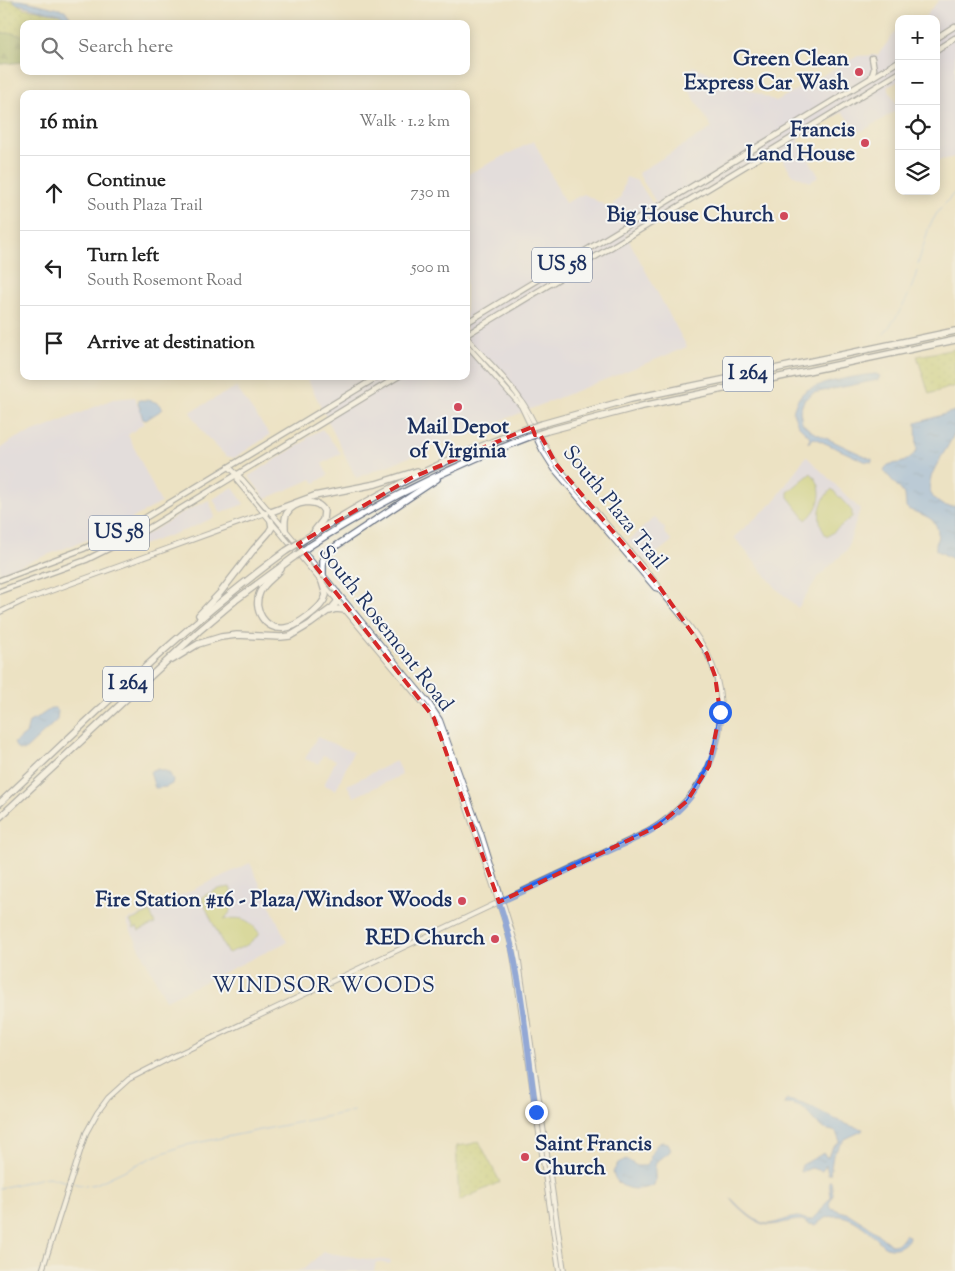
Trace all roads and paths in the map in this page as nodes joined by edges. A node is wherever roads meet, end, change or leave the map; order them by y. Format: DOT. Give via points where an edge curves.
graph roads {
  1 [pos="955,26"];
  2 [pos="940,35"];
  3 [pos="955,38"];
  4 [pos="940,47"];
  5 [pos="872,58"];
  6 [pos="895,63"];
  7 [pos="895,75"];
  8 [pos="870,78"];
  9 [pos="470,321"];
  10 [pos="955,331"];
  11 [pos="470,333"];
  12 [pos="470,340"];
  13 [pos="955,340"];
  14 [pos="470,348"];
  15 [pos="372,380"];
  16 [pos="392,380"];
  17 [pos="531,420"];
  18 [pos="447,461"];
  19 [pos="456,466"];
  20 [pos="229,467"];
  21 [pos="236,475"];
  22 [pos="268,513"];
  23 [pos="271,521"];
  24 [pos="285,529"];
  25 [pos="305,539"];
  26 [pos="285,563"];
  27 [pos="323,575"];
  28 [pos="0,580"];
  29 [pos="322,582"];
  30 [pos="0,591"];
  31 [pos="337,593"];
  32 [pos="337,602"];
  33 [pos="345,610"];
  34 [pos="328,611"];
  35 [pos="0,612"];
  36 [pos="174,642"];
  37 [pos="387,668"];
  38 [pos="394,668"];
  39 [pos="157,670"];
  40 [pos="0,803"];
  41 [pos="0,817"];
  42 [pos="501,902"];
  43 [pos="42,1271"];
  44 [pos="559,1271"];
  45 [pos="564,1271"];
  1 -- 2 [label="main road"];
  3 -- 4 [label="main road"];
  5 -- 8 [label="main road" via="874,69"];
  6 -- 8 [label="main road, US 58"];
  7 -- 11 [label="main road, US 58"];
  8 -- 9 [label="main road, US 58"];
  10 -- 18 [label="highway, I 264, bridge" via="631,399 526,429"];
  12 -- 17 [label="main road" via="512,387"];
  13 -- 19 [label="highway, I 264, bridge" via="638,406 529,437"];
  14 -- 17 [label="main road"];
  15 -- 20 [label="main road, US 58"];
  16 -- 21 [label="main road, US 58"];
  17 -- 42 [label="main road, South Plaza Trail" via="556,464 697,636 715,676 720,722 715,749 705,775 676,812 658,826"];
  18 -- 22 [label="highway" via="386,481 309,497"];
  18 -- 25 [label="highway, I 264" via="386,490"];
  19 -- 26 [label="highway, I 264, bridge" via="392,497"];
  19 -- 27 [label="highway" via="330,550 323,560"];
  20 -- 21 [label="main road"];
  20 -- 28 [label="main road, US 58" via="116,534"];
  21 -- 22 [label="main road"];
  21 -- 30 [label="main road, US 58" via="121,543 86,560"];
  22 -- 23 [label="main road, South Rosemont Road"];
  22 -- 24 [label="main road, South Rosemont Road"];
  22 -- 35 [label="main road"];
  23 -- 29 [label="main road, South Rosemont Road"];
  23 -- 36 [label="highway" via="269,532 220,593"];
  24 -- 25 [label="highway" via="289,510 308,502 319,504 324,518"];
  24 -- 27 [label="main road, South Rosemont Road"];
  25 -- 36 [label="highway, I 264, bridge" via="235,589"];
  26 -- 29 [label="highway" via="266,583 258,600 260,615 273,627 292,626 316,610 325,599"];
  26 -- 39 [label="highway, I 264" via="224,610"];
  27 -- 31 [label="main road, South Rosemont Road"];
  29 -- 32 [label="main road, South Rosemont Road"];
  31 -- 32 [label="highway"];
  31 -- 42 [label="main road, South Rosemont Road" via="438,715"];
  32 -- 33 [label="main road, South Rosemont Road"];
  32 -- 34 [label="highway"];
  33 -- 34 [label="highway"];
  33 -- 38 [label="main road, South Rosemont Road"];
  34 -- 39 [label="highway" via="290,636 229,636 203,642"];
  36 -- 40 [label="highway, I 264"];
  37 -- 38 [label="main road"];
  38 -- 42 [label="main road, South Rosemont Road" via="432,714 442,734"];
  39 -- 41 [label="highway, I 264"];
  42 -- 43 [label="main road, South Plaza Trail" via="129,1079 108,1098 86,1133"];
  42 -- 44 [label="main road, South Rosemont Road" via="516,968"];
  42 -- 45 [label="main road, South Rosemont Road" via="521,967"];
}
